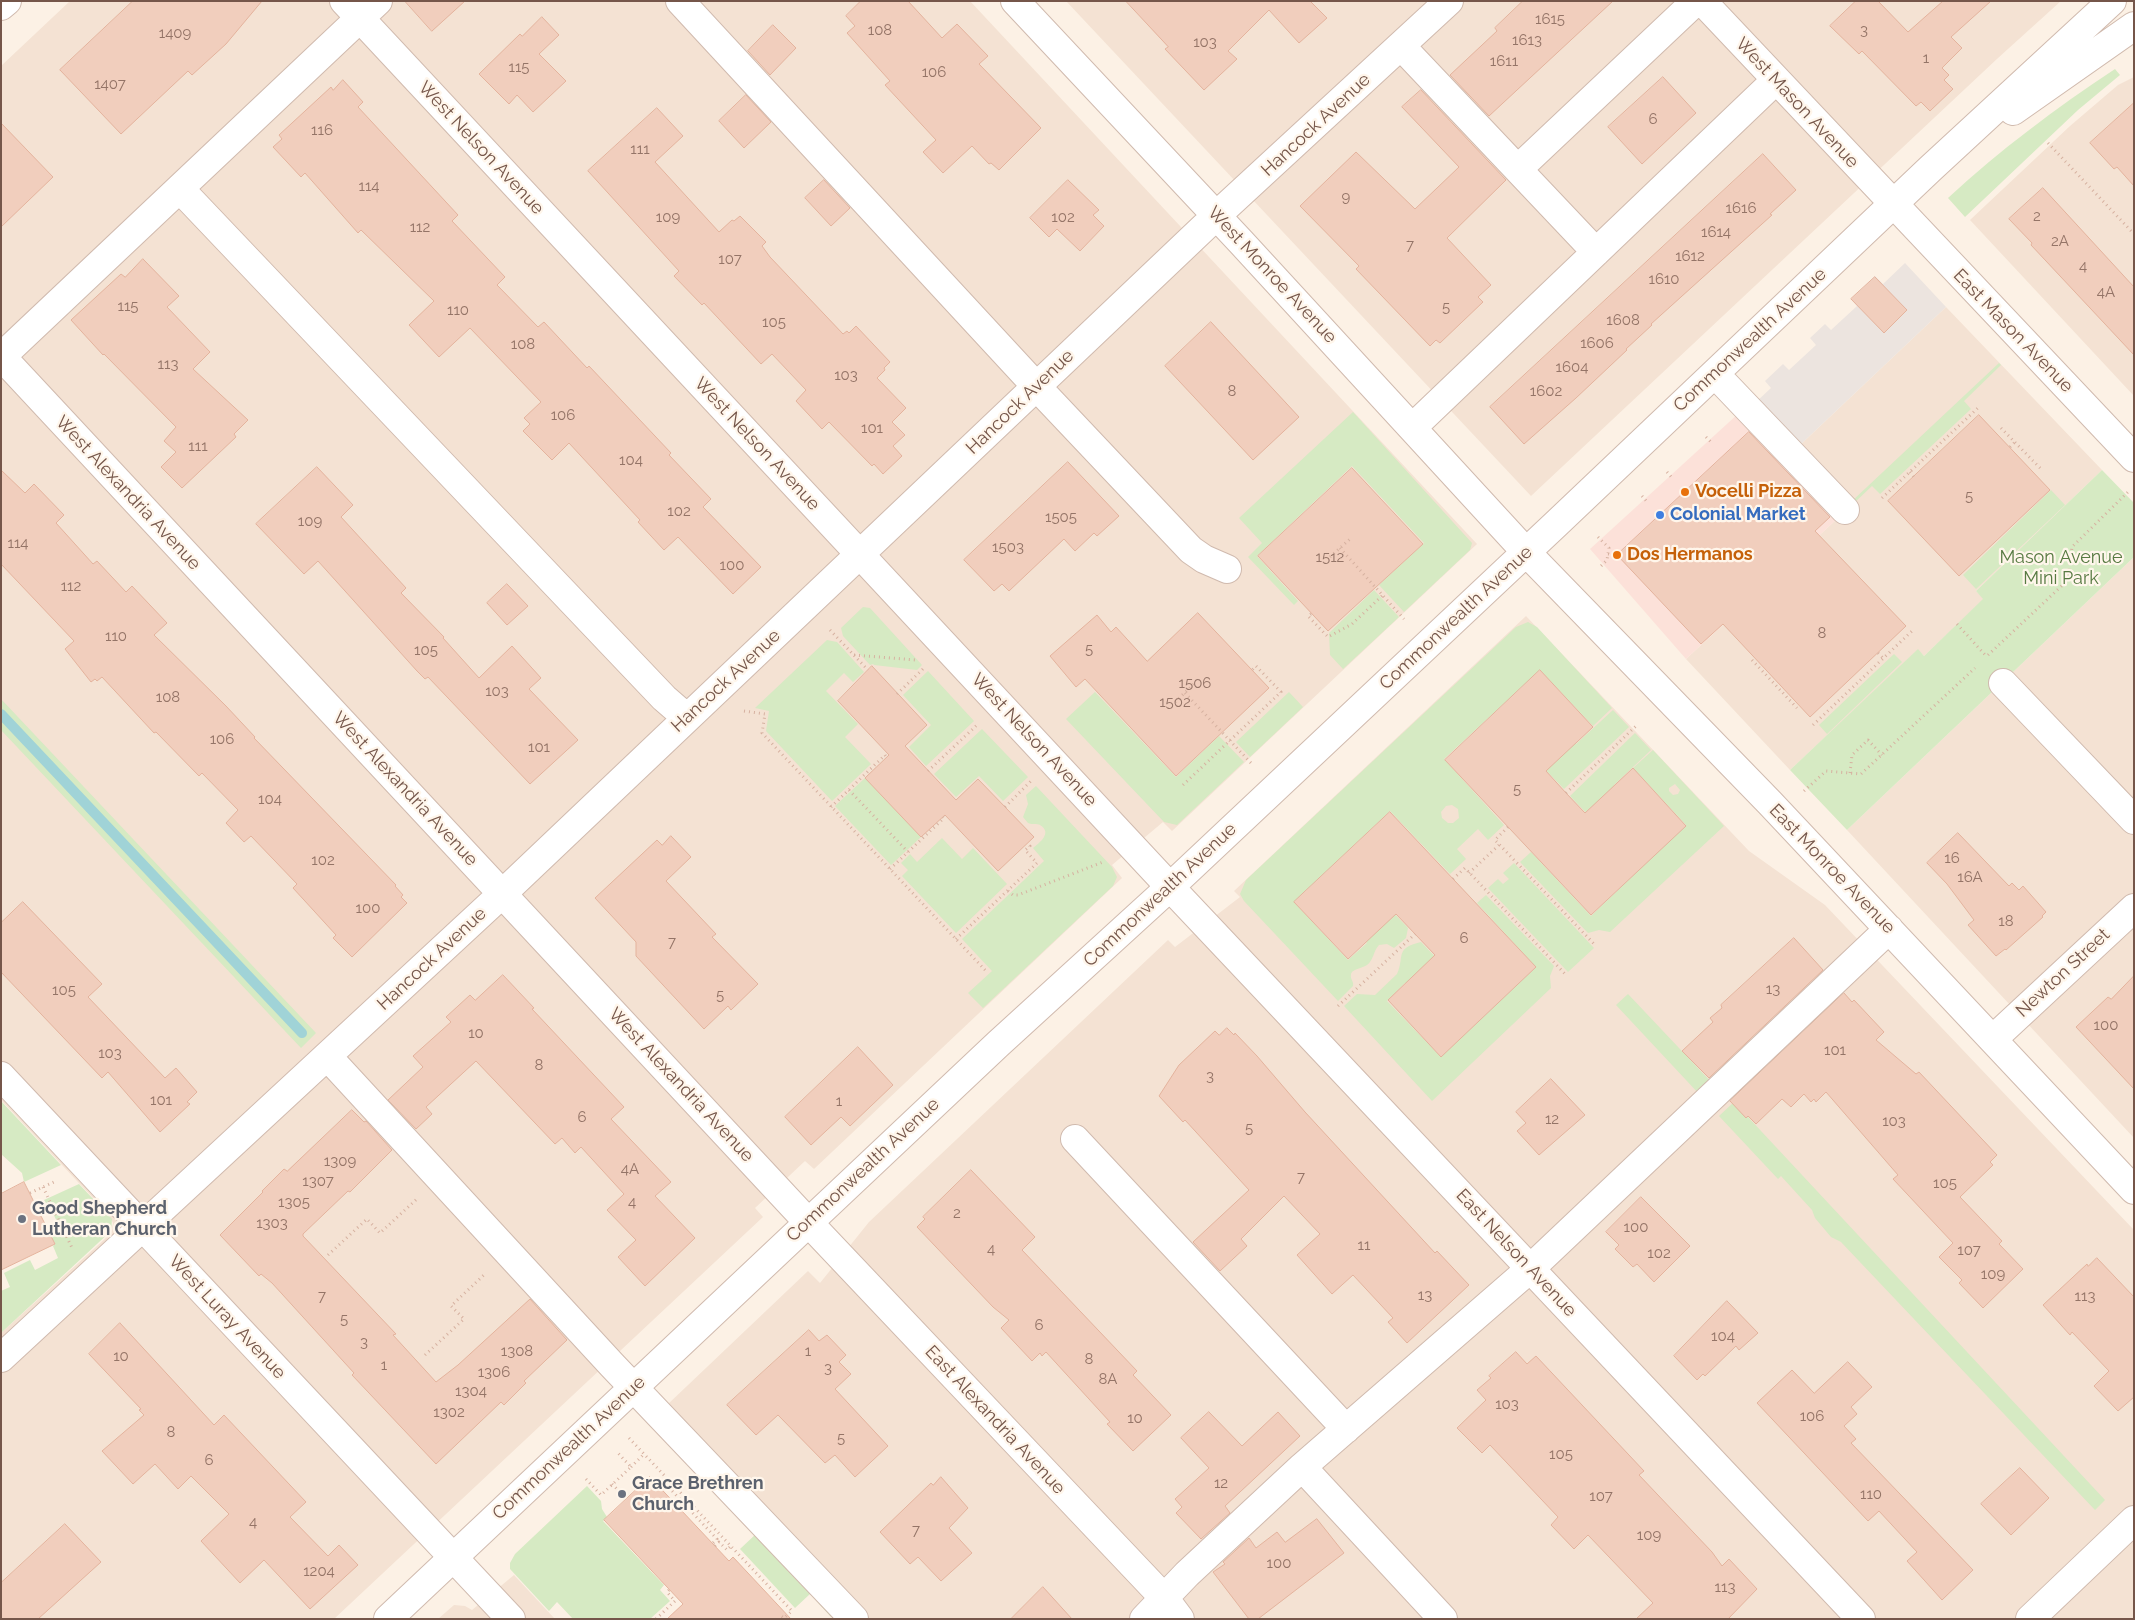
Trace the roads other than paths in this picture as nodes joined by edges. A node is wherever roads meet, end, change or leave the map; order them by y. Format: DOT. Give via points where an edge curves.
graph roads {
  1 [pos="6,1"];
  2 [pos="680,1"];
  3 [pos="1016,1"];
  4 [pos="1449,1"];
  5 [pos="1696,1"];
  6 [pos="1702,1"];
  7 [pos="2103,3"];
  8 [pos="1,6"];
  9 [pos="361,7"];
  10 [pos="2132,30"];
  11 [pos="1401,46"];
  12 [pos="1776,80"];
  13 [pos="1518,169"];
  14 [pos="1930,169"];
  15 [pos="180,189"];
  16 [pos="1893,205"];
  17 [pos="1217,215"];
  18 [pos="1596,252"];
  19 [pos="1,356"];
  20 [pos="1715,374"];
  21 [pos="1036,386"];
  22 [pos="1412,427"];
  23 [pos="2134,458"];
  24 [pos="1845,510"];
  25 [pos="1526,552"];
  26 [pos="860,554"];
  27 [pos="1227,570"];
  28 [pos="2003,684"];
  29 [pos="687,718"];
  30 [pos="2134,820"];
  31 [pos="1170,887"];
  32 [pos="502,894"];
  33 [pos="2134,908"];
  34 [pos="1889,928"];
  35 [pos="1993,1038"];
  36 [pos="327,1056"];
  37 [pos="1,1076"];
  38 [pos="1074,1139"];
  39 [pos="2134,1190"];
  40 [pos="808,1222"];
  41 [pos="143,1226"];
  42 [pos="1531,1268"];
  43 [pos="1,1358"];
  44 [pos="633,1387"];
  45 [pos="1346,1429"];
  46 [pos="1302,1467"];
  47 [pos="2131,1529"];
  48 [pos="453,1558"];
  49 [pos="1172,1609"];
  50 [pos="388,1619"];
  51 [pos="511,1619"];
  52 [pos="854,1619"];
  53 [pos="1144,1619"];
  54 [pos="1443,1619"];
  55 [pos="1861,1619"];
  56 [pos="2030,1619"];
  1 -- 8 [label="street"];
  2 -- 21 [label="street"];
  3 -- 17 [label="street, West Monroe Avenue"];
  4 -- 11 [label="street, Hancock Avenue"];
  5 -- 13 [label="street"];
  6 -- 12 [label="street, West Mason Avenue"];
  7 -- 10 [label="street"];
  7 -- 14 [label="street, Commonwealth Avenue"];
  9 -- 15 [label="street"];
  9 -- 26 [label="street, West Nelson Avenue"];
  10 -- 14 [label="street, Commonwealth Avenue"];
  11 -- 13 [label="street"];
  11 -- 17 [label="street, Hancock Avenue"];
  12 -- 16 [label="street, West Mason Avenue"];
  12 -- 18 [label="street"];
  13 -- 18 [label="street"];
  14 -- 16 [label="street, Commonwealth Avenue"];
  15 -- 19 [label="street"];
  15 -- 29 [label="street" via="664,698"];
  16 -- 20 [label="street, Commonwealth Avenue"];
  16 -- 23 [label="street, East Mason Avenue"];
  17 -- 21 [label="street, Hancock Avenue"];
  17 -- 22 [label="street, West Monroe Avenue"];
  18 -- 22 [label="street"];
  19 -- 32 [label="street, West Alexandria Avenue"];
  20 -- 24 [label="street"];
  20 -- 25 [label="street, Commonwealth Avenue"];
  21 -- 26 [label="street, Hancock Avenue"];
  21 -- 27 [label="street" via="1191,550"];
  22 -- 25 [label="street, West Monroe Avenue"];
  25 -- 31 [label="street, Commonwealth Avenue"];
  25 -- 34 [label="street, East Monroe Avenue"];
  26 -- 29 [label="street, Hancock Avenue"];
  26 -- 31 [label="street, West Nelson Avenue"];
  28 -- 30 [label="street"];
  29 -- 32 [label="street, Hancock Avenue"];
  31 -- 40 [label="street, Commonwealth Avenue"];
  31 -- 42 [label="street, East Nelson Avenue"];
  32 -- 36 [label="street, Hancock Avenue"];
  32 -- 40 [label="street, West Alexandria Avenue"];
  33 -- 35 [label="street, Newton Street"];
  34 -- 35 [label="street, East Monroe Avenue"];
  34 -- 42 [label="street" via="1719,1101"];
  35 -- 39 [label="street, East Monroe Avenue"];
  36 -- 41 [label="street, Hancock Avenue"];
  36 -- 44 [label="street"];
  37 -- 41 [label="street, West Luray Avenue"];
  38 -- 45 [label="street"];
  40 -- 44 [label="street, Commonwealth Avenue"];
  40 -- 49 [label="street, East Alexandria Avenue"];
  41 -- 43 [label="street, Hancock Avenue"];
  41 -- 48 [label="street, West Luray Avenue"];
  42 -- 45 [label="street"];
  42 -- 55 [label="street, East Nelson Avenue"];
  44 -- 48 [label="street, Commonwealth Avenue"];
  44 -- 52 [label="street"];
  45 -- 46 [label="street"];
  46 -- 49 [label="street" via="1187,1574"];
  46 -- 54 [label="street"];
  47 -- 56 [label="street"];
  48 -- 50 [label="street, Commonwealth Avenue"];
  48 -- 51 [label="street, West Luray Avenue"];
  49 -- 53 [label="street"];
}
